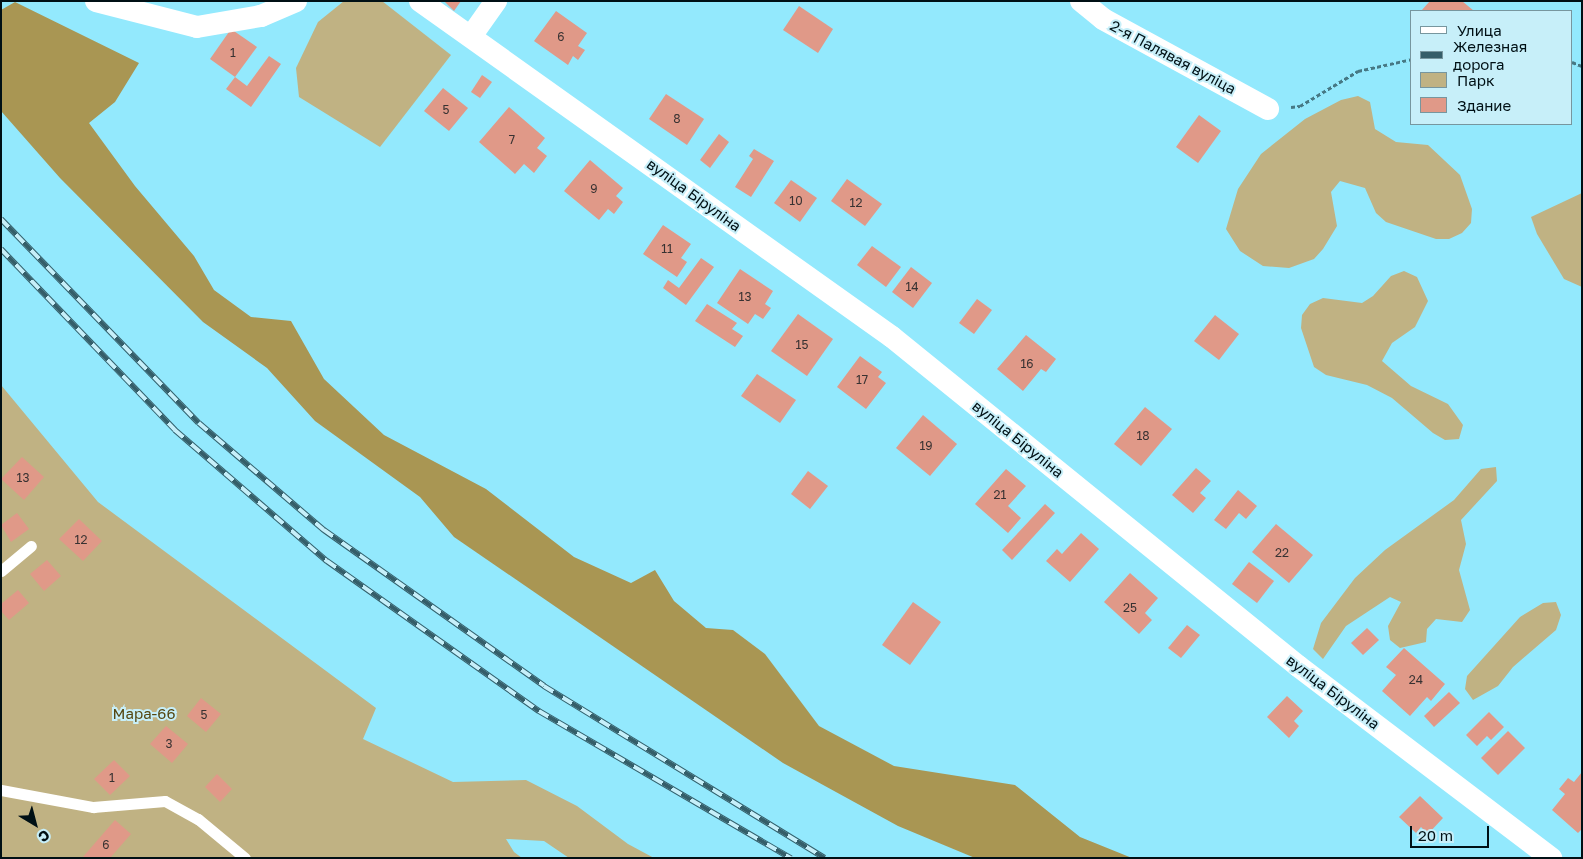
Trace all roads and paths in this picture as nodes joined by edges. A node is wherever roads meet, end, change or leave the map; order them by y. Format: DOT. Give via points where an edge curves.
graph roads {
  1 [pos="96,1"];
  2 [pos="296,1"];
  3 [pos="420,1"];
  4 [pos="496,1"];
  5 [pos="1081,1"];
  6 [pos="472,36"];
  7 [pos="1410,59"];
  8 [pos="1268,109"];
  9 [pos="31,546"];
  10 [pos="1,571"];
  11 [pos="1,790"];
  12 [pos="245,858"];
  13 [pos="1552,858"];
  1 -- 2 [label="street" via="198,27 261,16"];
  3 -- 6 [label="street, вуліца Біруліна"];
  4 -- 6 [label="street"];
  5 -- 8 [label="street, 2-я Палявая вуліца" via="1103,19"];
  6 -- 13 [label="street, вуліца Біруліна" via="892,337 1298,666"];
  7 -- 8 [label="path" via="1358,71 1300,106"];
  9 -- 10 [label="lane"];
  11 -- 12 [label="lane" via="93,807 165,800 198,819"];
}
